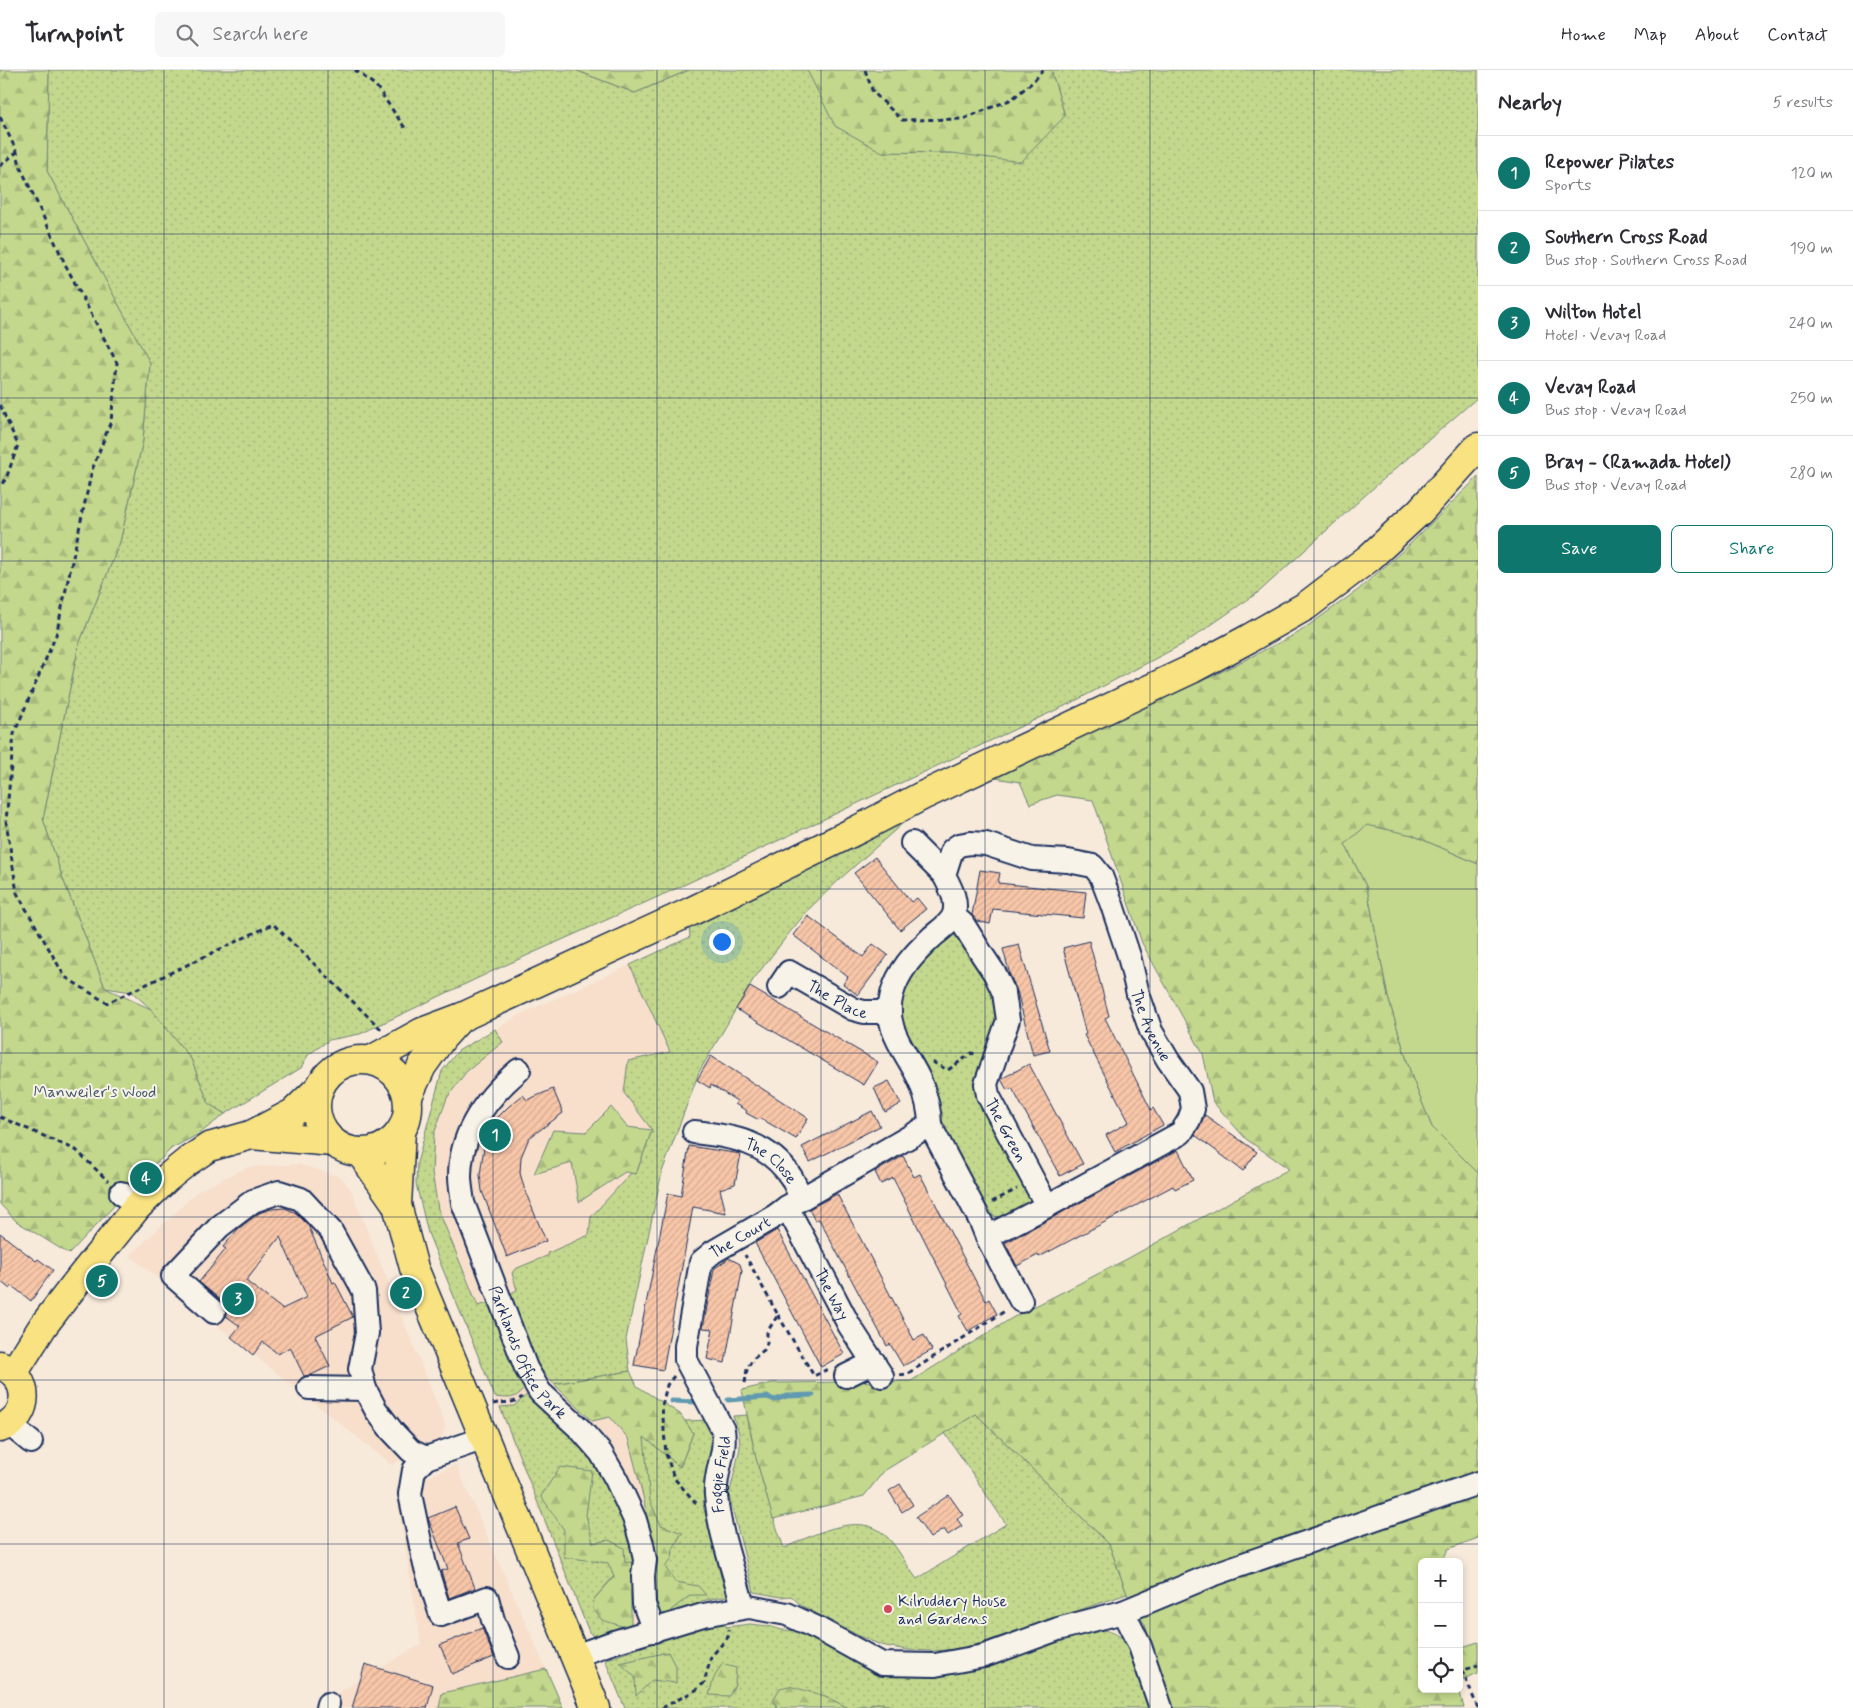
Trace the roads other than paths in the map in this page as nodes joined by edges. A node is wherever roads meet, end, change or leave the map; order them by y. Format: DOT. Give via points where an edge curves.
graph roads {
  1 [pos="1478,447"];
  2 [pos="912,844"];
  3 [pos="944,875"];
  4 [pos="954,916"];
  5 [pos="789,973"];
  6 [pos="890,1012"];
  7 [pos="462,1017"];
  8 [pos="370,1060"];
  9 [pos="519,1070"];
  10 [pos="318,1090"];
  11 [pos="408,1096"];
  12 [pos="930,1117"];
  13 [pos="401,1131"];
  14 [pos="694,1132"];
  15 [pos="251,1135"];
  16 [pos="333,1142"];
  17 [pos="360,1152"];
  18 [pos="794,1203"];
  19 [pos="397,1204"];
  20 [pos="1047,1206"];
  21 [pos="987,1237"];
  22 [pos="1022,1301"];
  23 [pos="214,1312"];
  24 [pos="690,1368"];
  25 [pos="7,1369"];
  26 [pos="841,1371"];
  27 [pos="309,1388"];
  28 [pos="365,1389"];
  29 [pos="4,1426"];
  30 [pos="485,1438"];
  31 [pos="32,1442"];
  32 [pos="426,1458"];
  33 [pos="1478,1483"];
  34 [pos="735,1609"];
  35 [pos="1123,1612"];
  36 [pos="654,1631"];
  37 [pos="575,1656"];
  38 [pos="508,1657"];
  39 [pos="596,1708"];
  40 [pos="1161,1708"];
  1 -- 7 [label="main road" via="1420,511 1368,558 1306,606 1248,640 922,796 690,912"];
  2 -- 3 [label="street"];
  3 -- 4 [label="street" via="956,904"];
  3 -- 20 [label="street, The Avenue" via="952,850 970,843 986,844 1032,859 1093,866 1101,876 1112,904 1151,1030 1190,1091 1193,1109 1180,1133"];
  4 -- 6 [label="street" via="909,961 896,980"];
  4 -- 20 [label="street, The Green" via="963,924 1004,993 1008,1020 986,1084 988,1095"];
  5 -- 6 [label="street, The Place" via="853,1009"];
  6 -- 12 [label="street" via="893,1033 919,1080"];
  7 -- 8 [label="main road" via="422,1032"];
  7 -- 11 [label="main road" via="422,1066"];
  8 -- 10 [label="main road" via="357,1060 336,1067"];
  8 -- 11 [label="main road" via="392,1070"];
  9 -- 36 [label="street, Parklands Office Park" via="482,1108 474,1122 464,1150 460,1175 463,1203 517,1346 535,1384 601,1452 635,1520 644,1560 644,1604"];
  10 -- 15 [label="main road" via="293,1113"];
  10 -- 16 [label="main road" via="318,1119"];
  11 -- 13 [label="main road" via="406,1121"];
  12 -- 18 [label="street"];
  12 -- 21 [label="street"];
  13 -- 17 [label="main road" via="380,1148"];
  13 -- 19 [label="main road"];
  14 -- 18 [label="street, The Close" via="730,1127 742,1140 775,1160 790,1176"];
  15 -- 16 [label="main road"];
  15 -- 25 [label="main road" via="209,1147 167,1178 129,1200 43,1326"];
  16 -- 17 [label="main road"];
  17 -- 19 [label="main road"];
  18 -- 24 [label="street, The Court" via="701,1262 686,1346"];
  18 -- 26 [label="street, The Way" via="849,1325 878,1369"];
  19 -- 30 [label="main road" via="414,1268"];
  20 -- 21 [label="street, The Avenue"];
  21 -- 22 [label="street"];
  23 -- 28 [label="street" via="173,1276 219,1227 253,1201 279,1192 301,1199 331,1231 364,1291 367,1333 360,1369"];
  24 -- 34 [label="street, Foggie Field" via="715,1412 725,1441 716,1492"];
  25 -- 29 [label="main road" via="22,1386 24,1402 18,1416"];
  27 -- 28 [label="street"];
  28 -- 32 [label="street" via="392,1431 411,1451"];
  29 -- 31 [label="street"];
  30 -- 32 [label="street"];
  30 -- 37 [label="main road"];
  32 -- 38 [label="street" via="414,1470 410,1494 425,1565 441,1615 487,1598"];
  33 -- 35 [label="street" via="1212,1575"];
  34 -- 35 [label="street" via="787,1614 882,1664 935,1665 984,1656 1058,1629"];
  34 -- 36 [label="street"];
  35 -- 40 [label="street" via="1140,1646"];
  36 -- 37 [label="street"];
  37 -- 39 [label="main road"];
}
